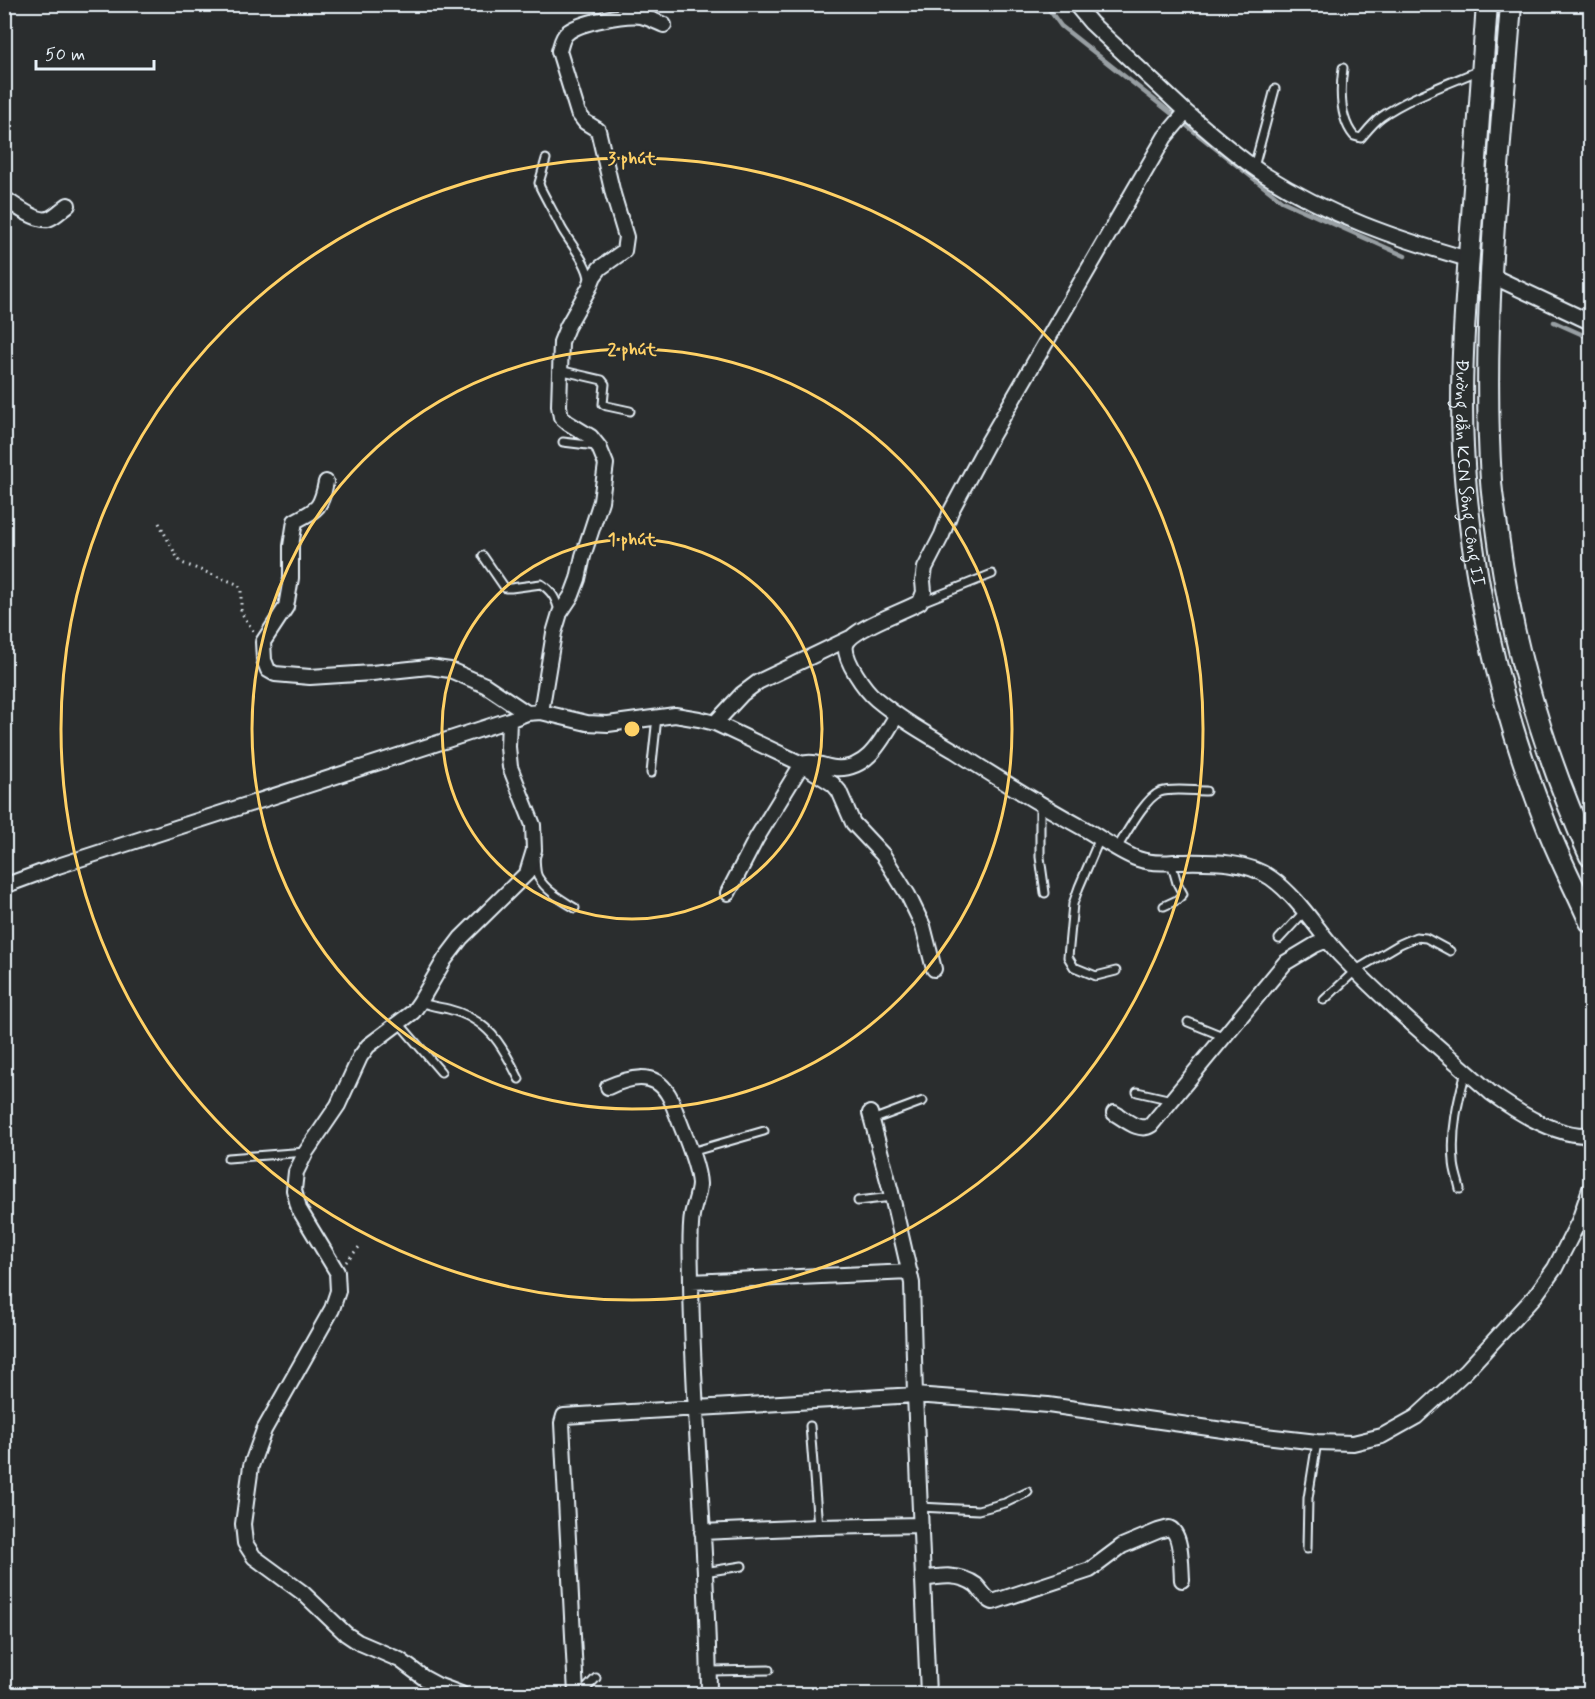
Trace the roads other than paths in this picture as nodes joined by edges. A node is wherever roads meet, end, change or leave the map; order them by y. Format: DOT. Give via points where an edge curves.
graph roads {
  1 [pos="1075,4"];
  2 [pos="1487,4"];
  3 [pos="1511,4"];
  4 [pos="664,25"];
  5 [pos="1343,68"];
  6 [pos="1482,69"];
  7 [pos="1275,89"];
  8 [pos="1185,114"];
  9 [pos="546,159"];
  10 [pos="1254,167"];
  11 [pos="4,198"];
  12 [pos="68,205"];
  13 [pos="1468,260"];
  14 [pos="1492,276"];
  15 [pos="589,288"];
  16 [pos="1590,322"];
  17 [pos="559,370"];
  18 [pos="630,411"];
  19 [pos="563,442"];
  20 [pos="599,447"];
  21 [pos="326,482"];
  22 [pos="483,556"];
  23 [pos="992,574"];
  24 [pos="920,602"];
  25 [pos="560,613"];
  26 [pos="850,638"];
  27 [pos="1518,648"];
  28 [pos="1492,655"];
  29 [pos="534,712"];
  30 [pos="897,715"];
  31 [pos="657,717"];
  32 [pos="509,720"];
  33 [pos="715,723"];
  34 [pos="802,764"];
  35 [pos="651,773"];
  36 [pos="1206,791"];
  37 [pos="1040,804"];
  38 [pos="1100,838"];
  39 [pos="1117,848"];
  40 [pos="534,850"];
  41 [pos="1590,856"];
  42 [pos="1171,862"];
  43 [pos="4,886"];
  44 [pos="728,893"];
  45 [pos="1045,893"];
  46 [pos="1164,906"];
  47 [pos="575,908"];
  48 [pos="1304,912"];
  49 [pos="1590,922"];
  50 [pos="1279,939"];
  51 [pos="1327,940"];
  52 [pos="1450,951"];
  53 [pos="934,969"];
  54 [pos="1356,970"];
  55 [pos="1116,971"];
  56 [pos="1324,1000"];
  57 [pos="420,1002"];
  58 [pos="1188,1022"];
  59 [pos="399,1023"];
  60 [pos="1225,1037"];
  61 [pos="1466,1071"];
  62 [pos="441,1072"];
  63 [pos="519,1079"];
  64 [pos="608,1087"];
  65 [pos="1137,1092"];
  66 [pos="1172,1100"];
  67 [pos="923,1101"];
  68 [pos="1114,1113"];
  69 [pos="871,1116"];
  70 [pos="764,1131"];
  71 [pos="1590,1135"];
  72 [pos="306,1152"];
  73 [pos="691,1152"];
  74 [pos="228,1158"];
  75 [pos="1460,1189"];
  76 [pos="1590,1190"];
  77 [pos="892,1197"];
  78 [pos="858,1201"];
  79 [pos="910,1272"];
  80 [pos="691,1282"];
  81 [pos="915,1395"];
  82 [pos="695,1407"];
  83 [pos="810,1426"];
  84 [pos="1317,1442"];
  85 [pos="1028,1492"];
  86 [pos="920,1507"];
  87 [pos="921,1525"];
  88 [pos="818,1527"];
  89 [pos="702,1532"];
  90 [pos="1307,1549"];
  91 [pos="742,1566"];
  92 [pos="704,1572"];
  93 [pos="923,1579"];
  94 [pos="1182,1580"];
  95 [pos="769,1670"];
  96 [pos="709,1671"];
  97 [pos="596,1678"];
  98 [pos="461,1695"];
  99 [pos="576,1695"];
  100 [pos="581,1695"];
  101 [pos="709,1695"];
  102 [pos="928,1695"];
  1 -- 8 [label="street"];
  2 -- 6 [label="street, Đường dẫn KCN Sông Công II"];
  3 -- 14 [label="street, Đường dẫn KCN Sông Công II"];
  4 -- 15 [label="street" via="643,16 621,15 567,33 559,51 578,113 597,130 626,237 624,251 600,268"];
  5 -- 6 [label="lane" via="1340,87 1345,122 1354,136 1361,138 1387,113"];
  6 -- 13 [label="street, Đường dẫn KCN Sông Công II"];
  7 -- 10 [label="lane"];
  8 -- 10 [label="street"];
  8 -- 24 [label="street" via="1166,138 966,482 925,568"];
  9 -- 15 [label="lane" via="540,187 589,274"];
  10 -- 13 [label="street" via="1361,224"];
  11 -- 12 [label="street" via="44,219"];
  13 -- 28 [label="street, Đường dẫn KCN Sông Công II" via="1461,386 1466,489"];
  14 -- 16 [label="street"];
  14 -- 27 [label="street, Đường dẫn KCN Sông Công II" via="1488,389 1491,482 1504,584"];
  15 -- 17 [label="street" via="561,342"];
  17 -- 18 [label="lane" via="602,380 603,404"];
  17 -- 20 [label="street" via="561,417"];
  19 -- 20 [label="lane"];
  20 -- 25 [label="street" via="606,464 601,501 578,579"];
  21 -- 29 [label="street" via="323,499 315,510 295,521 286,607 263,642 268,670 310,677 429,667 450,670"];
  22 -- 25 [label="lane" via="505,588 542,584 557,602"];
  23 -- 24 [label="lane"];
  24 -- 26 [label="street"];
  25 -- 29 [label="street"];
  26 -- 30 [label="street" via="846,646 848,658 862,684"];
  26 -- 33 [label="street" via="758,682"];
  27 -- 28 [label="street"];
  27 -- 41 [label="street, Đường dẫn KCN Sông Công II" via="1540,730"];
  28 -- 49 [label="street, Đường dẫn KCN Sông Công II" via="1544,820"];
  29 -- 31 [label="street" via="608,724"];
  29 -- 32 [label="street"];
  30 -- 34 [label="street" via="873,753 860,763 835,768"];
  30 -- 37 [label="street"];
  31 -- 33 [label="street" via="675,715"];
  31 -- 35 [label="lane"];
  32 -- 40 [label="street" via="510,767 532,825"];
  32 -- 43 [label="street"];
  33 -- 34 [label="street"];
  34 -- 44 [label="street" via="756,838"];
  34 -- 53 [label="street" via="833,784 853,823 883,855 923,927"];
  36 -- 39 [label="lane" via="1158,793 1143,808"];
  37 -- 38 [label="street"];
  37 -- 45 [label="lane"];
  38 -- 39 [label="street"];
  38 -- 55 [label="lane" via="1073,904 1068,957 1074,967 1096,976"];
  39 -- 42 [label="street" via="1138,860"];
  40 -- 47 [label="lane" via="538,877"];
  40 -- 57 [label="street" via="527,873 461,938"];
  42 -- 46 [label="lane" via="1182,894"];
  42 -- 48 [label="street" via="1250,868 1270,877"];
  48 -- 50 [label="lane"];
  48 -- 51 [label="street"];
  51 -- 54 [label="street"];
  51 -- 60 [label="street" via="1285,963"];
  52 -- 54 [label="lane" via="1426,938 1416,938"];
  54 -- 56 [label="lane"];
  54 -- 61 [label="street"];
  57 -- 59 [label="street"];
  57 -- 63 [label="lane" via="479,1021 496,1038"];
  58 -- 60 [label="lane"];
  59 -- 62 [label="lane"];
  59 -- 72 [label="street" via="368,1046 360,1057 338,1105"];
  60 -- 66 [label="street"];
  61 -- 71 [label="street" via="1510,1107 1563,1132"];
  61 -- 75 [label="lane" via="1454,1123 1454,1162"];
  64 -- 73 [label="street" via="639,1077 659,1083 668,1093"];
  65 -- 66 [label="lane"];
  66 -- 68 [label="street" via="1146,1128"];
  67 -- 69 [label="lane"];
  69 -- 77 [label="street"];
  70 -- 73 [label="lane"];
  72 -- 74 [label="lane"];
  72 -- 98 [label="street" via="296,1172 294,1190 299,1209 337,1272 338,1291 332,1309 264,1430 251,1466 243,1524 245,1543 254,1557 303,1593 357,1642 400,1660 424,1678"];
  73 -- 80 [label="street" via="699,1184 692,1215"];
  76 -- 84 [label="street" via="1555,1268 1535,1296 1466,1371 1416,1417 1382,1436 1353,1443"];
  77 -- 78 [label="lane"];
  77 -- 79 [label="street"];
  79 -- 80 [label="street"];
  79 -- 81 [label="street"];
  80 -- 82 [label="street"];
  81 -- 82 [label="street"];
  81 -- 84 [label="street" via="1048,1405"];
  81 -- 86 [label="street"];
  82 -- 89 [label="street"];
  82 -- 99 [label="street" via="562,1419"];
  83 -- 88 [label="lane"];
  84 -- 90 [label="lane" via="1309,1491"];
  85 -- 86 [label="lane" via="978,1510"];
  86 -- 87 [label="street"];
  87 -- 88 [label="street"];
  87 -- 93 [label="street"];
  88 -- 89 [label="street"];
  89 -- 92 [label="street"];
  91 -- 92 [label="lane"];
  92 -- 96 [label="street"];
  93 -- 94 [label="street" via="960,1577 993,1602 1090,1570 1122,1546 1173,1528 1178,1539"];
  93 -- 102 [label="street"];
  95 -- 96 [label="lane"];
  96 -- 101 [label="street"];
  97 -- 100 [label="lane"];
}
